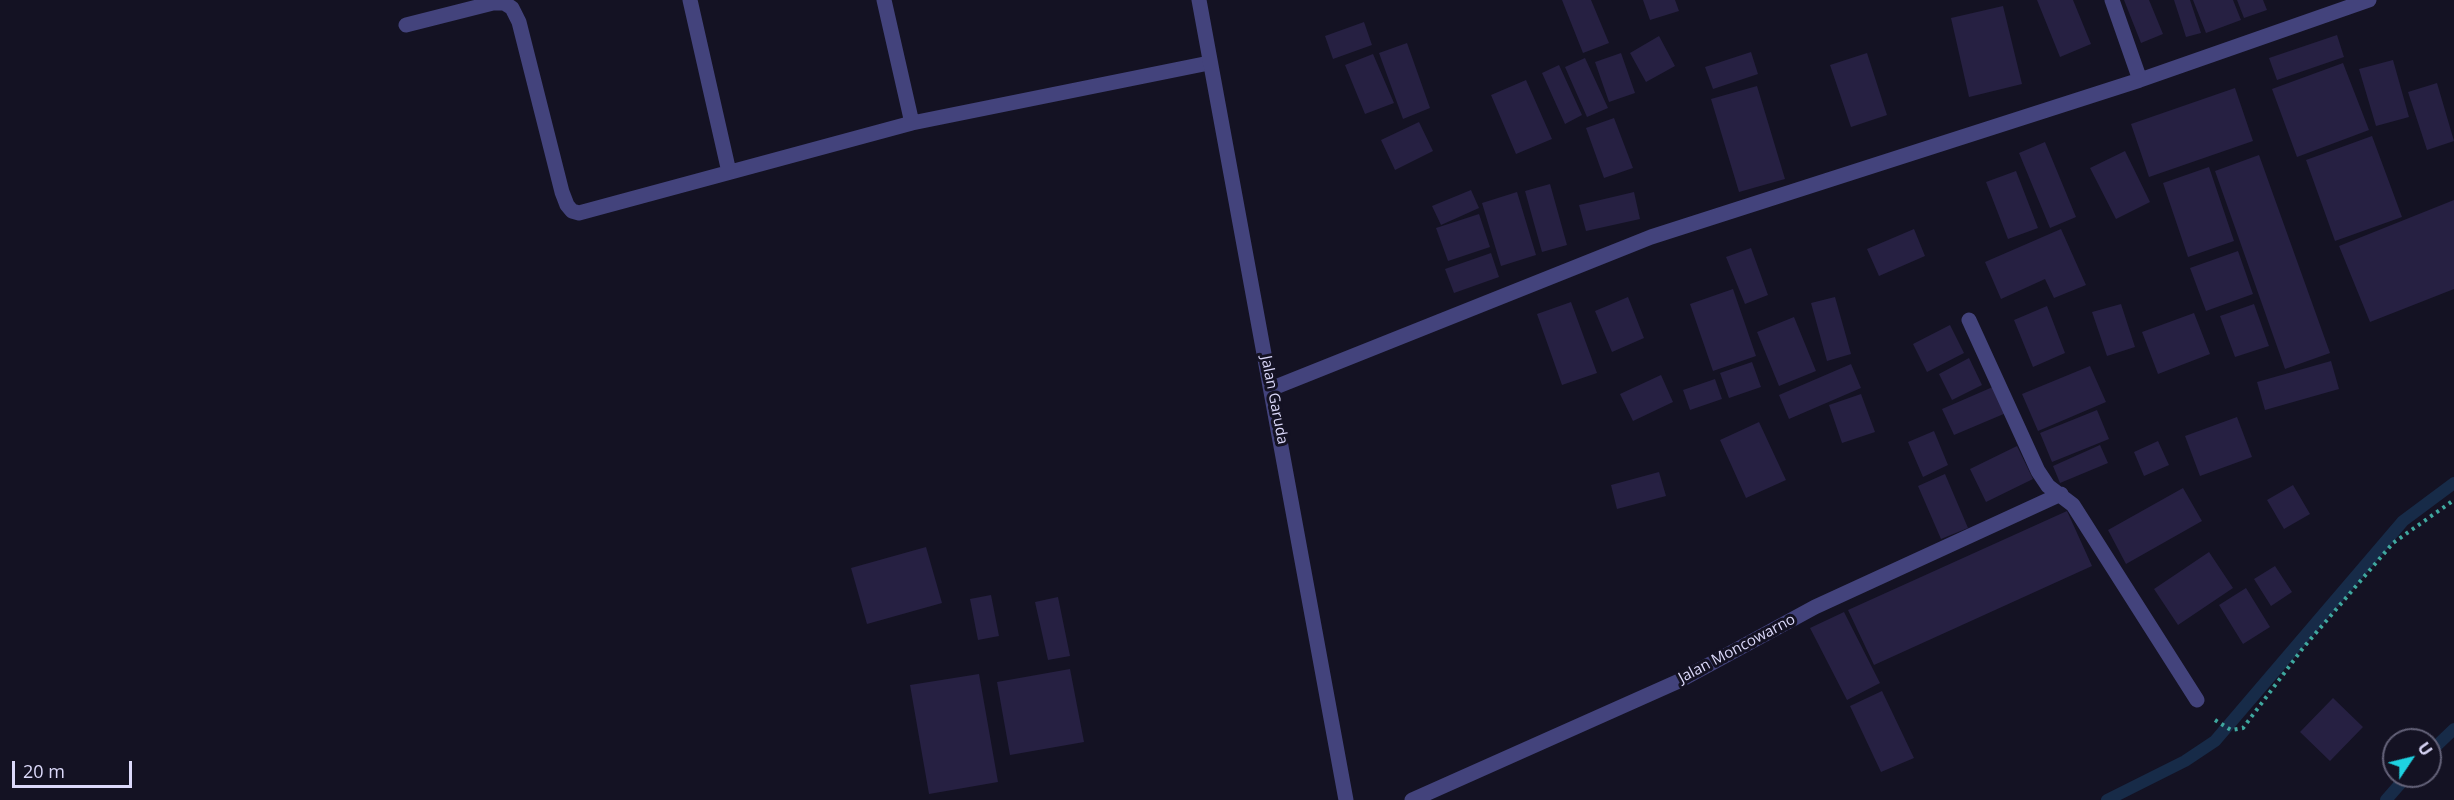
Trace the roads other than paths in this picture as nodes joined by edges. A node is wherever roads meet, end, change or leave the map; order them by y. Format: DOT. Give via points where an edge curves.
graph roads {
  1 [pos="690,0"];
  2 [pos="884,0"];
  3 [pos="1199,0"];
  4 [pos="2112,0"];
  5 [pos="2369,0"];
  6 [pos="406,25"];
  7 [pos="1209,63"];
  8 [pos="2140,80"];
  9 [pos="912,123"];
  10 [pos="729,172"];
  11 [pos="1968,320"];
  12 [pos="1273,388"];
  13 [pos="2061,494"];
  14 [pos="2197,700"];
  15 [pos="1346,800"];
  16 [pos="1412,800"];
  1 -- 10 [label="street"];
  2 -- 9 [label="street"];
  3 -- 7 [label="street, Jalan Garuda"];
  4 -- 8 [label="street"];
  5 -- 8 [label="street"];
  6 -- 10 [label="street" via="493,3 512,8 519,21 562,192 572,211 579,213"];
  7 -- 9 [label="street"];
  7 -- 12 [label="street, Jalan Garuda"];
  8 -- 12 [label="street" via="1651,237"];
  9 -- 10 [label="street"];
  11 -- 13 [label="street" via="2038,471 2048,486"];
  12 -- 15 [label="street, Jalan Garuda"];
  13 -- 14 [label="street" via="2073,505"];
  13 -- 16 [label="street, Jalan Moncowarno" via="1815,607 1679,681"];
}
